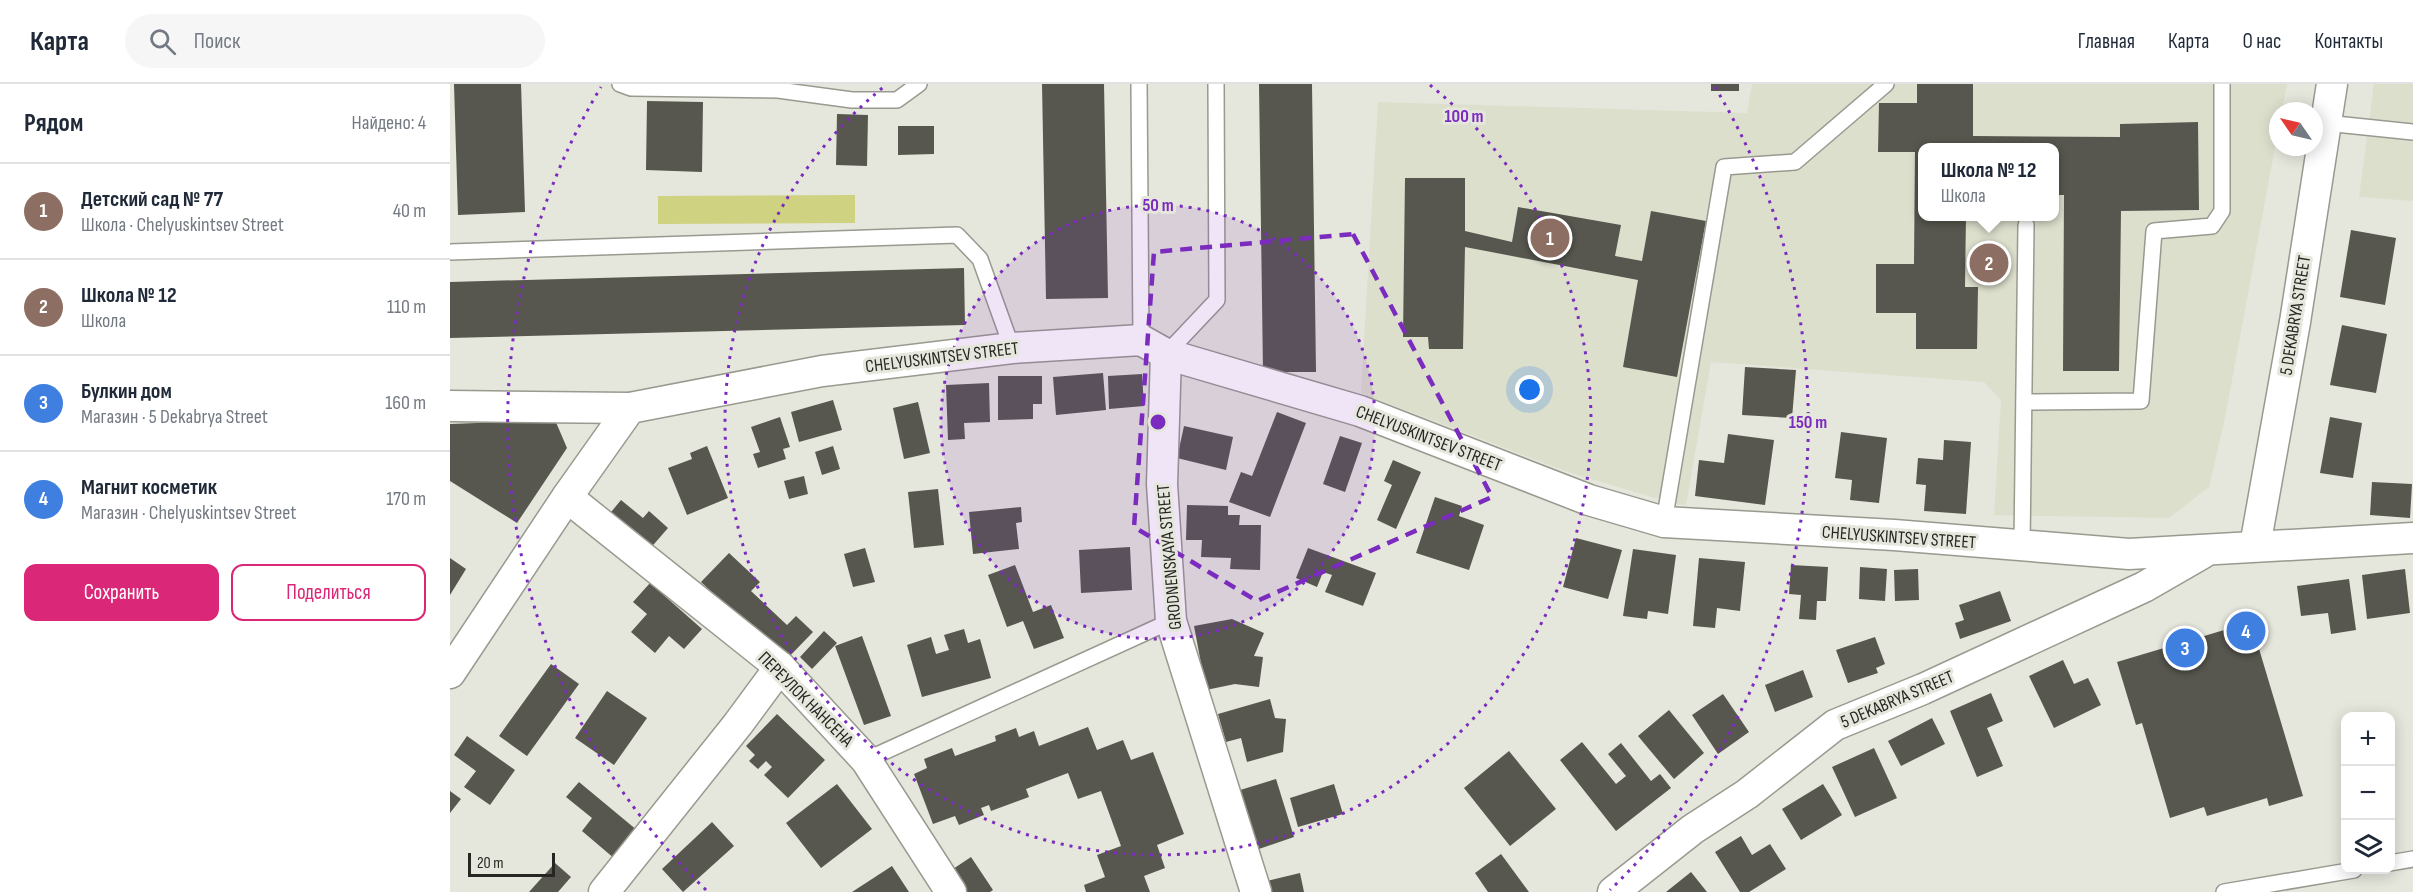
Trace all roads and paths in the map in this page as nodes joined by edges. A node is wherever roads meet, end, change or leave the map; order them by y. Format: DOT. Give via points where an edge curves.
graph roads {
  1 [pos="620,84"];
  2 [pos="919,84"];
  3 [pos="1138,84"];
  4 [pos="1216,84"];
  5 [pos="1886,84"];
  6 [pos="2222,84"];
  7 [pos="2332,84"];
  8 [pos="2326,123"];
  9 [pos="2413,132"];
  10 [pos="2026,225"];
  11 [pos="450,252"];
  12 [pos="1154,347"];
  13 [pos="1012,348"];
  14 [pos="2024,402"];
  15 [pos="450,406"];
  16 [pos="630,408"];
  17 [pos="567,497"];
  18 [pos="1664,522"];
  19 [pos="2413,538"];
  20 [pos="2022,546"];
  21 [pos="2255,546"];
  22 [pos="2208,550"];
  23 [pos="1171,621"];
  24 [pos="780,667"];
  25 [pos="450,673"];
  26 [pos="866,760"];
  27 [pos="2413,859"];
  28 [pos="2395,862"];
  29 [pos="2341,872"];
  30 [pos="604,892"];
  31 [pos="951,892"];
  32 [pos="1256,892"];
  33 [pos="1613,892"];
  34 [pos="2224,892"];
  1 -- 2 [label="lane" via="631,88 778,90 852,100 897,100"];
  3 -- 12 [label="lane"];
  4 -- 12 [label="lane" via="1217,300"];
  5 -- 18 [label="lane" via="1795,162 1724,167"];
  6 -- 14 [label="lane" via="2222,211 2212,226 2154,231 2141,401"];
  7 -- 8 [label="street, 5 DEKABRYA STREET"];
  8 -- 9 [label="lane"];
  8 -- 21 [label="street, 5 DEKABRYA STREET"];
  10 -- 14 [label="lane"];
  11 -- 13 [label="lane" via="957,235 980,259"];
  12 -- 13 [label="street, CHELYUSKINTSEV STREET"];
  12 -- 18 [label="street, CHELYUSKINTSEV STREET" via="1360,411 1588,500"];
  12 -- 23 [label="street, GRODNENSKAYA STREET"];
  13 -- 16 [label="street, CHELYUSKINTSEV STREET" via="822,371"];
  14 -- 20 [label="lane"];
  15 -- 16 [label="street, CHELYUSKINTSEV STREET"];
  16 -- 17 [label="street"];
  17 -- 24 [label="street, ПЕРЕУЛОК НАНСЕНА"];
  17 -- 25 [label="street"];
  18 -- 20 [label="street, CHELYUSKINTSEV STREET"];
  19 -- 21 [label="street, CHELYUSKINTSEV STREET"];
  20 -- 22 [label="street, CHELYUSKINTSEV STREET" via="2129,554"];
  21 -- 22 [label="street, CHELYUSKINTSEV STREET"];
  22 -- 33 [label="street, 5 DEKABRYA STREET" via="2134,592 1835,725"];
  23 -- 26 [label="lane"];
  23 -- 32 [label="street, GRODNENSKAYA STREET"];
  24 -- 26 [label="street, ПЕРЕУЛОК НАНСЕНА"];
  24 -- 30 [label="street"];
  26 -- 31 [label="street, ПЕРЕУЛОК НАНСЕНА"];
  27 -- 28 [label="lane"];
  29 -- 34 [label="lane"];
}
